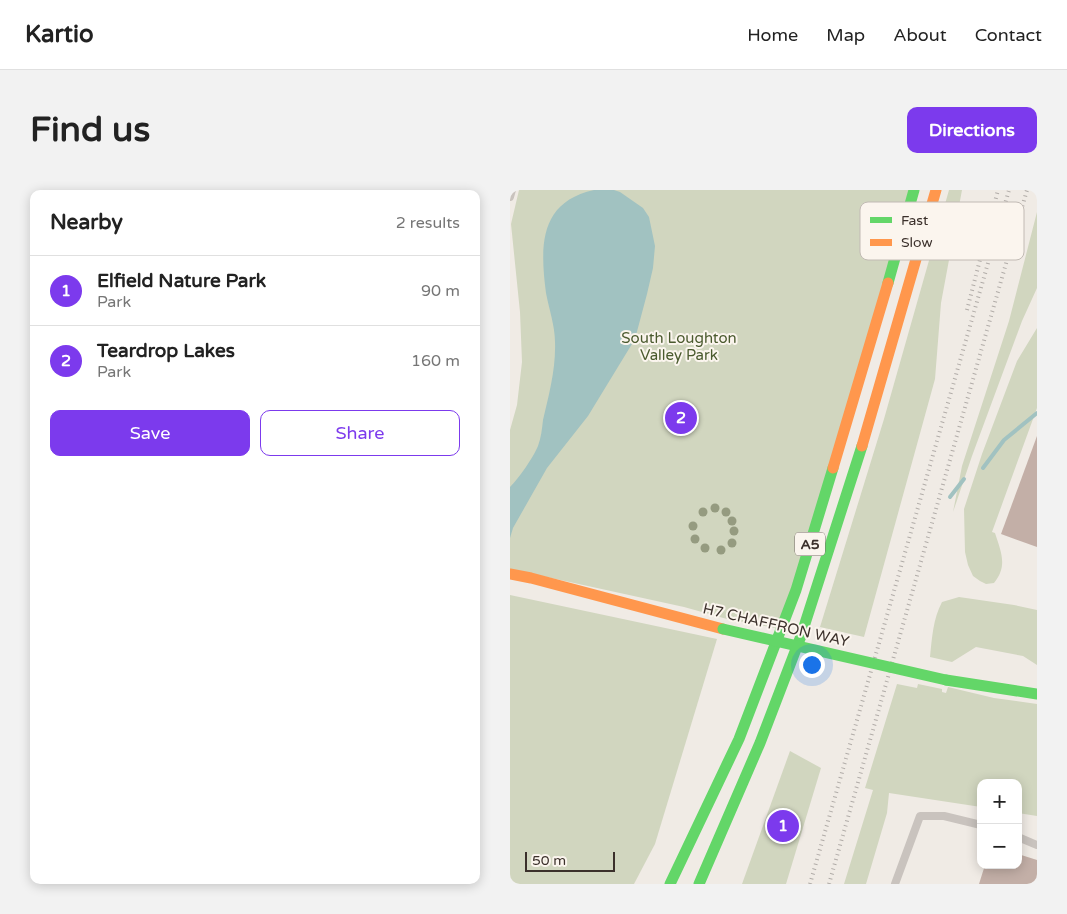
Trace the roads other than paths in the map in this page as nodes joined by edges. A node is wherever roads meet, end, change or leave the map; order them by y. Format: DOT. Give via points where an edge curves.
graph roads {
  1 [pos="512,190"];
  2 [pos="510,197"];
  3 [pos="894,260"];
  4 [pos="916,260"];
  5 [pos="510,574"];
  6 [pos="1037,694"];
  7 [pos="977,824"];
  8 [pos="1022,839"];
  9 [pos="1037,845"];
  10 [pos="670,884"];
  11 [pos="699,884"];
  12 [pos="895,884"];
  1 -- 2 [label="lane"];
  3 -- 10 [label="main road, A5" via="796,590 739,739"];
  4 -- 11 [label="main road, A5" via="876,404 813,601 759,746"];
  5 -- 6 [label="main road, H7 CHAFFRON WAY, bridge" via="723,630 946,680"];
  7 -- 12 [label="lane" via="944,816 920,816"];
  8 -- 9 [label="lane"];
}
